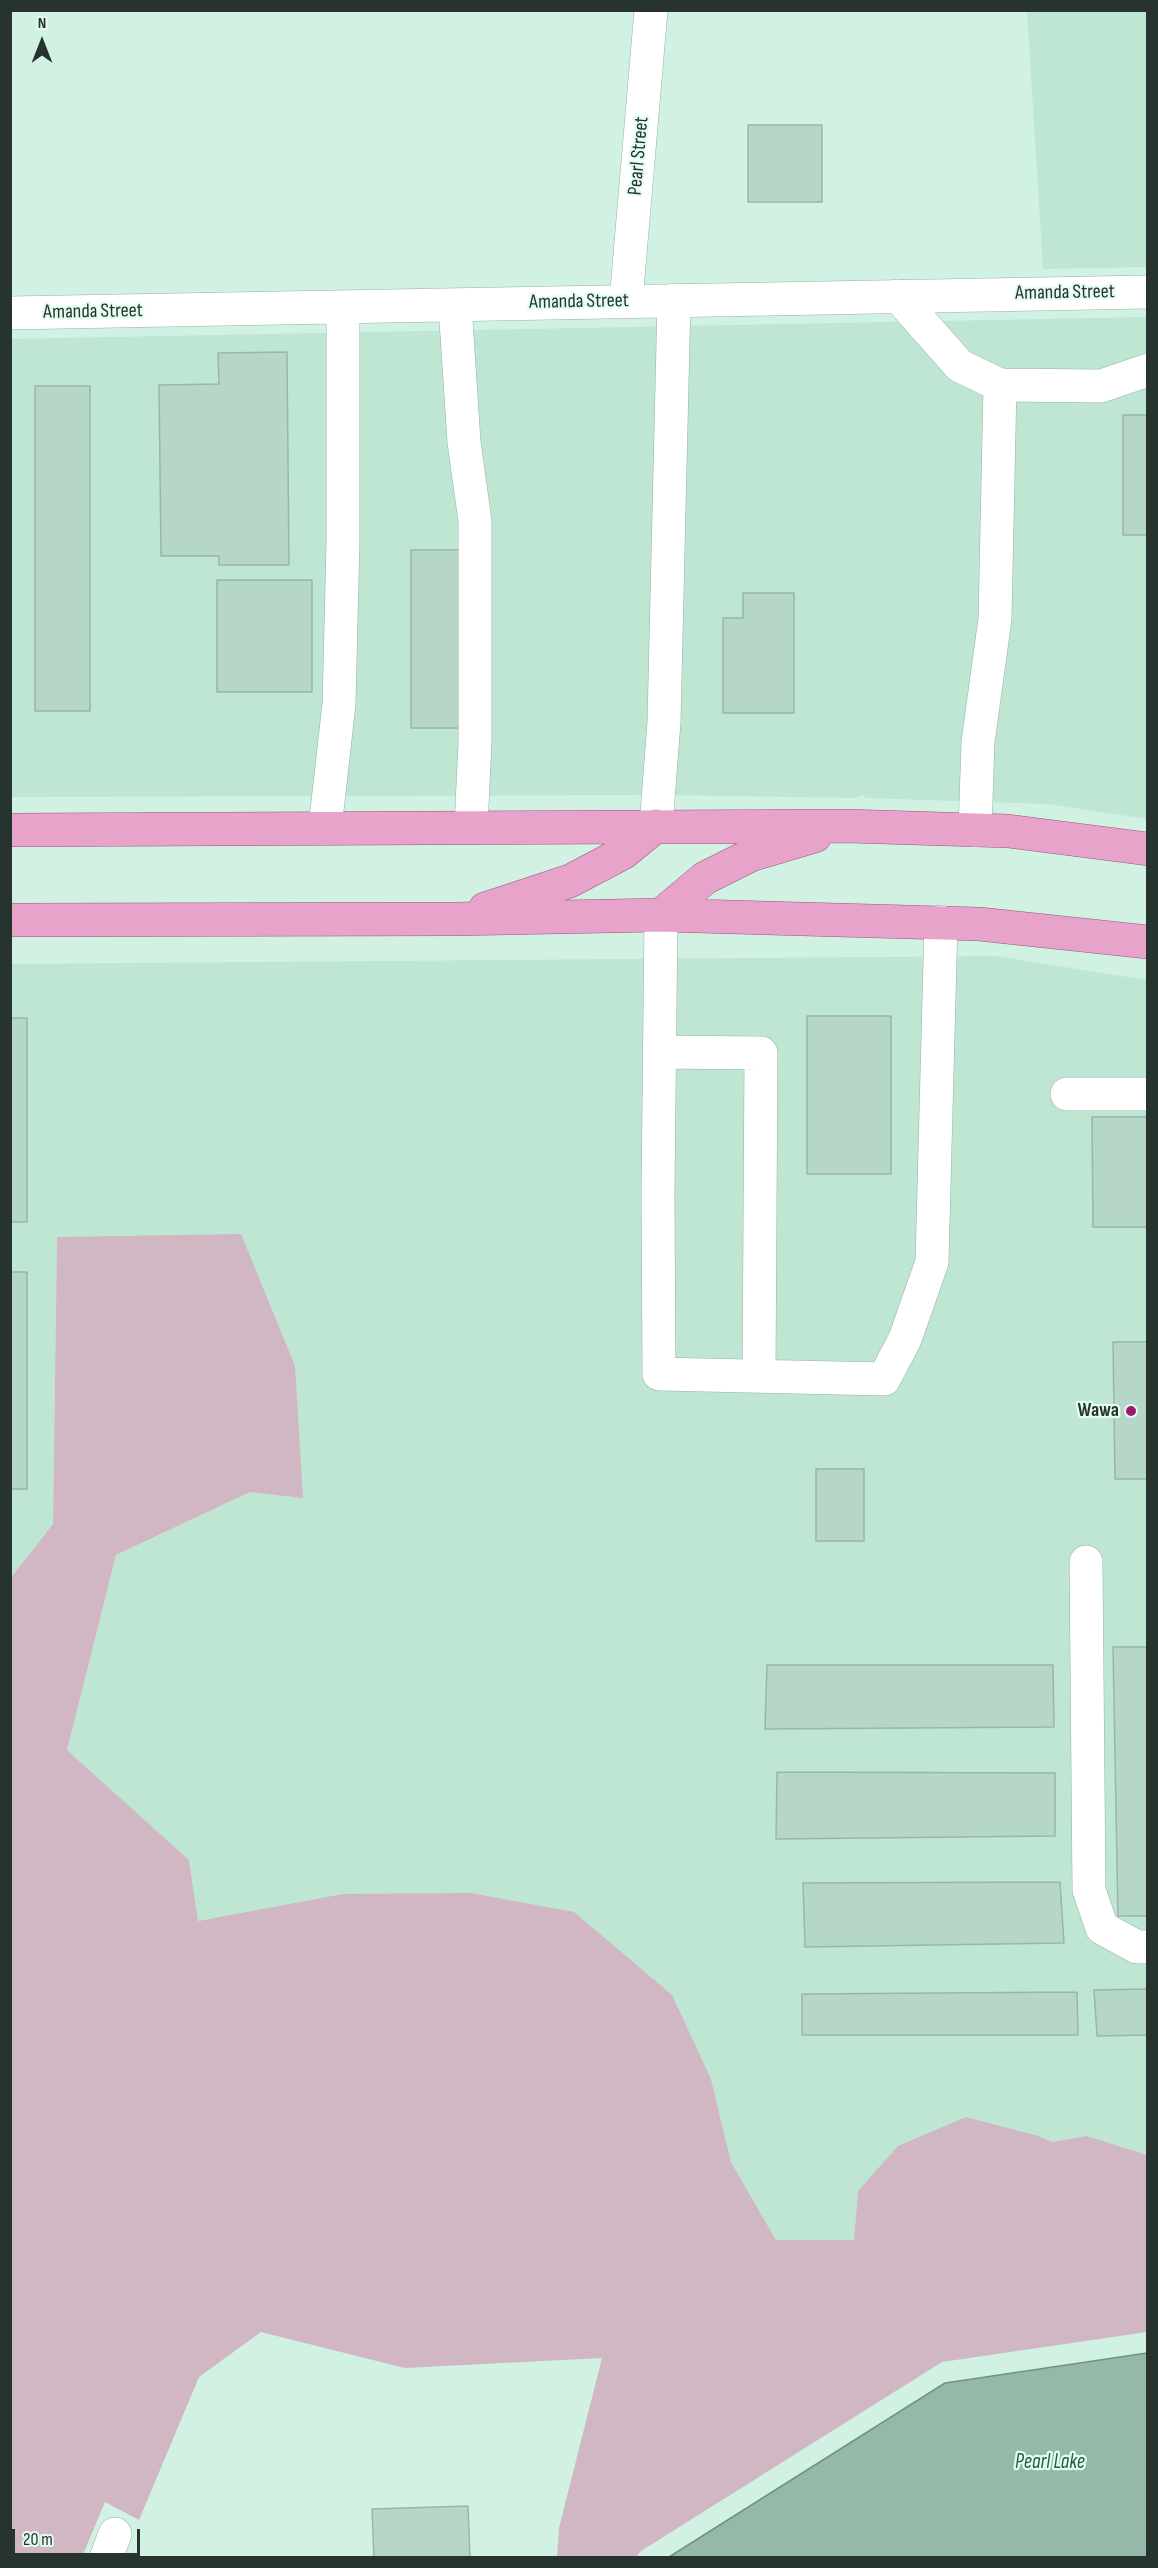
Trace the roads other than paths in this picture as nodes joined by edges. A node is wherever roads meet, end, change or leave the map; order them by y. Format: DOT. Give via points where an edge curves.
graph roads {
  1 [pos="651,10"];
  2 [pos="1148,292"];
  3 [pos="897,296"];
  4 [pos="674,300"];
  5 [pos="626,301"];
  6 [pos="455,304"];
  7 [pos="343,307"];
  8 [pos="10,313"];
  9 [pos="1148,370"];
  10 [pos="1000,385"];
  11 [pos="656,826"];
  12 [pos="848,826"];
  13 [pos="471,827"];
  14 [pos="325,828"];
  15 [pos="10,830"];
  16 [pos="975,830"];
  17 [pos="1148,849"];
  18 [pos="661,915"];
  19 [pos="455,919"];
  20 [pos="10,920"];
  21 [pos="941,922"];
  22 [pos="1148,942"];
  23 [pos="660,1052"];
  24 [pos="1067,1094"];
  25 [pos="1148,1094"];
  26 [pos="759,1376"];
  27 [pos="1086,1562"];
  28 [pos="1148,1947"];
  1 -- 5 [label="street, Pearl Street"];
  2 -- 3 [label="street, Amanda Street"];
  3 -- 4 [label="street, Amanda Street"];
  3 -- 10 [label="street" via="960,366"];
  4 -- 5 [label="street, Amanda Street"];
  4 -- 11 [label="street" via="664,722"];
  5 -- 6 [label="street, Amanda Street"];
  6 -- 7 [label="street, Amanda Street"];
  6 -- 13 [label="street" via="464,442 475,521"];
  7 -- 8 [label="street, Amanda Street"];
  7 -- 14 [label="street" via="339,692"];
  9 -- 10 [label="street" via="1101,386"];
  10 -- 16 [label="street" via="994,619 978,742"];
  11 -- 12 [label="main road"];
  11 -- 13 [label="main road"];
  11 -- 19 [label="main road" via="623,853 570,881"];
  12 -- 16 [label="main road"];
  12 -- 18 [label="main road" via="751,855 705,878"];
  13 -- 14 [label="main road"];
  14 -- 15 [label="main road"];
  16 -- 17 [label="main road"];
  18 -- 19 [label="main road"];
  18 -- 21 [label="main road"];
  18 -- 23 [label="street"];
  19 -- 20 [label="main road"];
  21 -- 22 [label="main road"];
  21 -- 26 [label="street" via="932,1262 905,1339 884,1379"];
  23 -- 26 [label="street" via="659,1374"];
  23 -- 26 [label="street" via="761,1053"];
  24 -- 25 [label="street"];
  27 -- 28 [label="street" via="1089,1890 1102,1928 1137,1947"];
}
